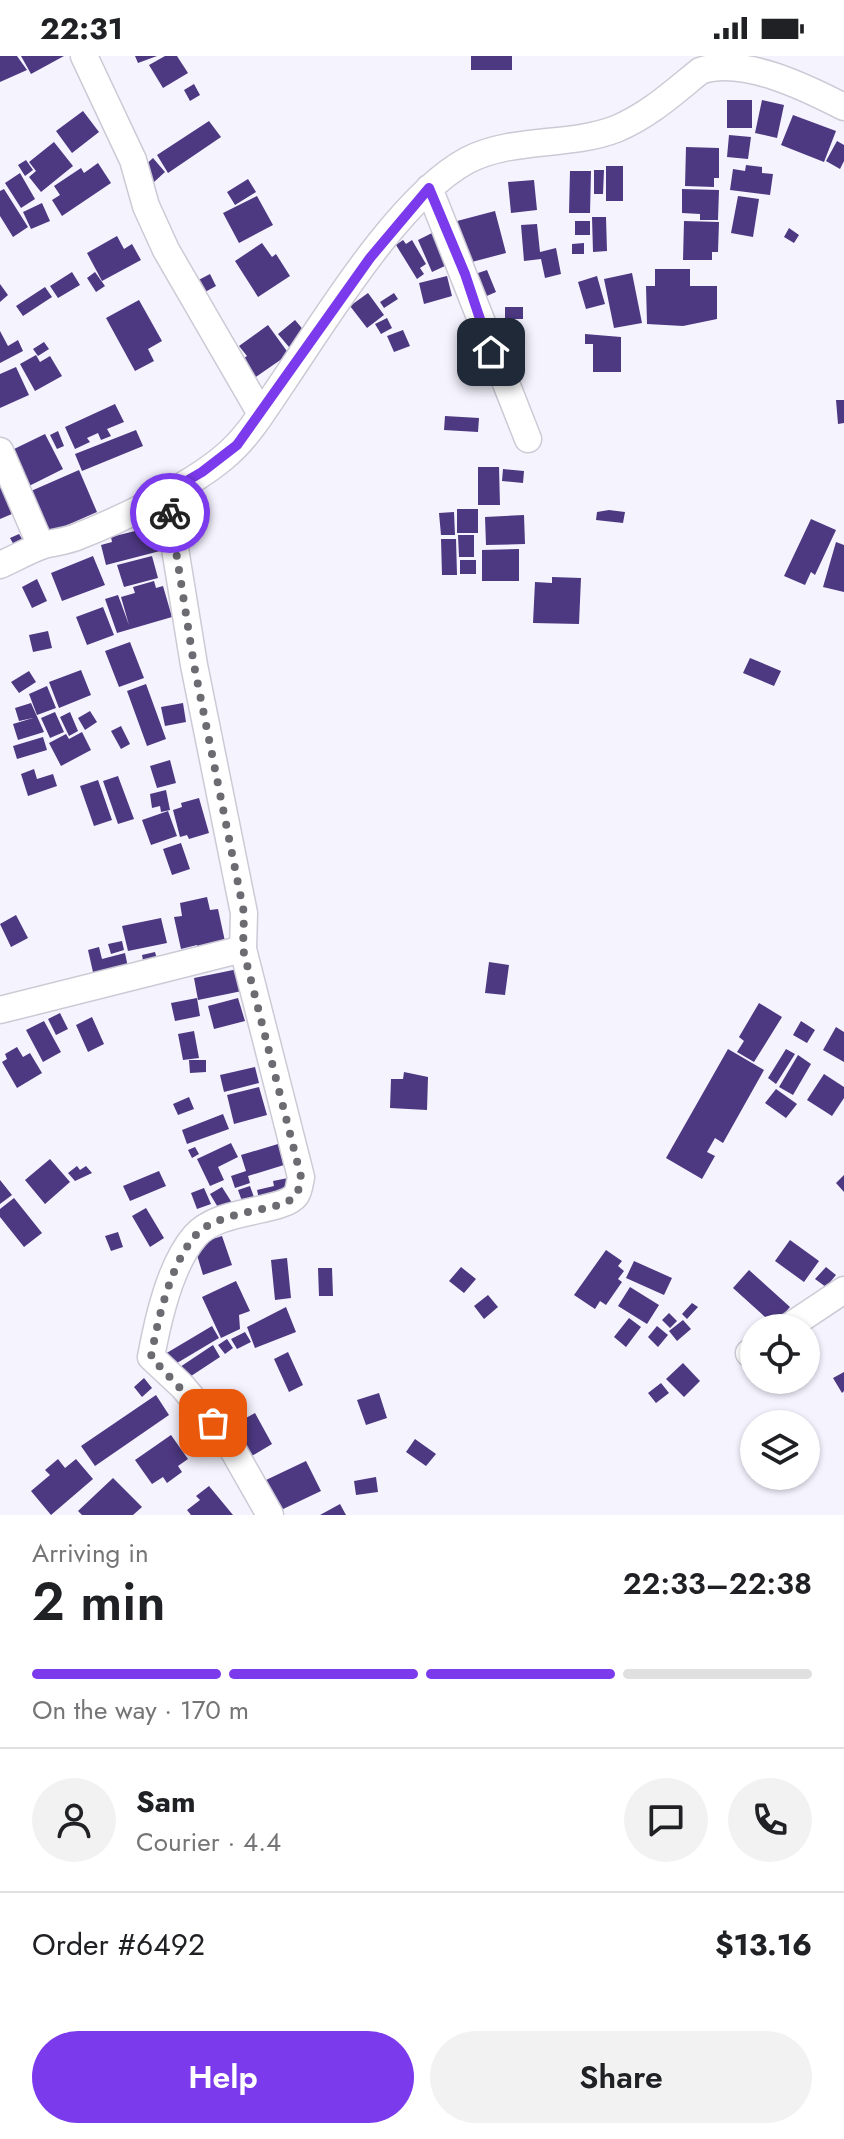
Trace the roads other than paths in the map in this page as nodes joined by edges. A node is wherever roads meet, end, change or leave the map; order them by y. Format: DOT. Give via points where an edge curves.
graph roads {
  1 [pos="84,56"];
  2 [pos="844,107"];
  3 [pos="429,188"];
  4 [pos="261,414"];
  5 [pos="528,439"];
  6 [pos="0,451"];
  7 [pos="166,493"];
  8 [pos="41,546"];
  9 [pos="0,565"];
  10 [pos="243,949"];
  11 [pos="0,1010"];
  12 [pos="844,1290"];
  13 [pos="808,1314"];
  14 [pos="270,1515"];
  1 -- 4 [label="street" via="133,160 166,250"];
  2 -- 3 [label="street" via="749,61 719,60 661,105 615,129 481,154"];
  3 -- 4 [label="street" via="361,270"];
  3 -- 5 [label="street"];
  4 -- 7 [label="street" via="222,459"];
  6 -- 8 [label="street"];
  7 -- 8 [label="street" via="78,537"];
  7 -- 10 [label="street" via="244,913"];
  8 -- 9 [label="street"];
  10 -- 11 [label="street"];
  10 -- 14 [label="street" via="301,1177 297,1194 285,1204 239,1212 197,1233 173,1271 151,1357 228,1441"];
  12 -- 13 [label="street"];
}
